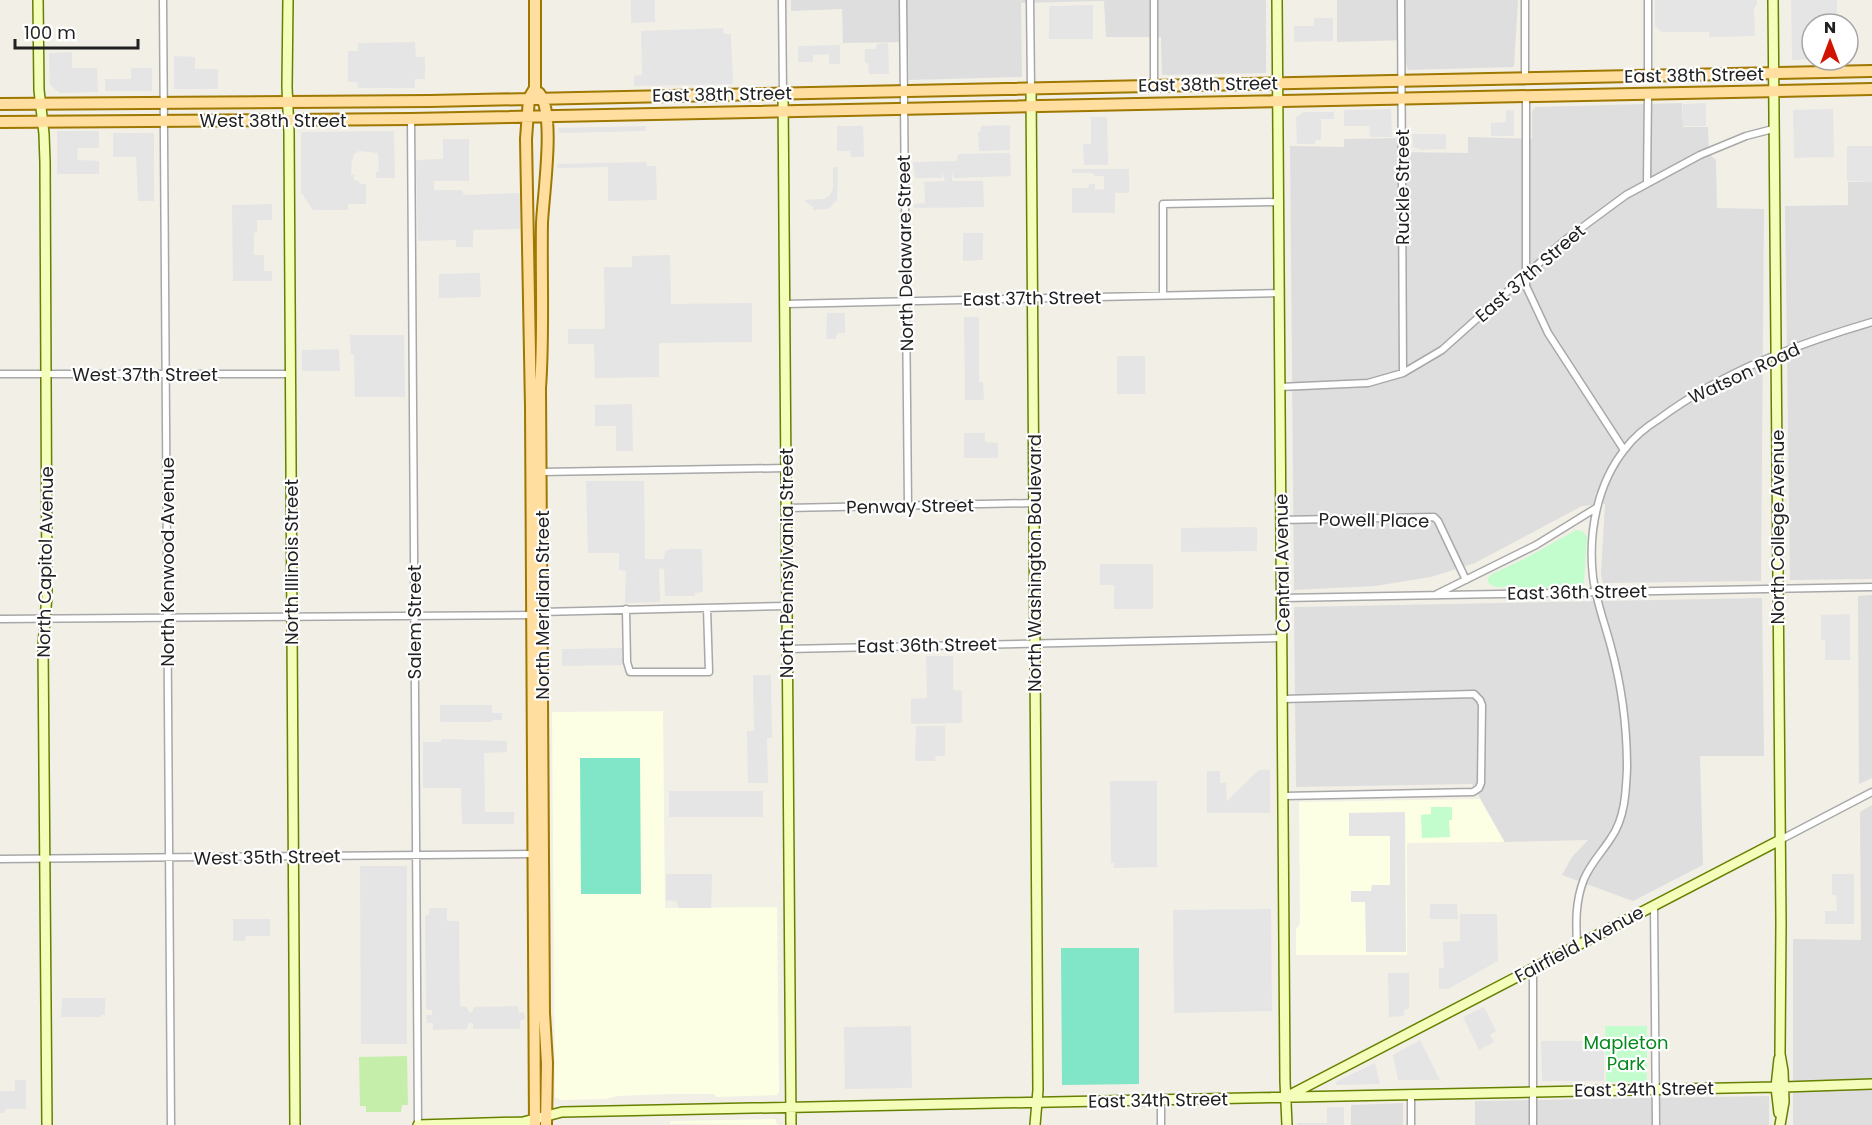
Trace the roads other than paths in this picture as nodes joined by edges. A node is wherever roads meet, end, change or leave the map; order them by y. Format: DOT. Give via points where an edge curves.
graph roads {
  1 [pos="38,0"];
  2 [pos="163,0"];
  3 [pos="288,0"];
  4 [pos="535,0"];
  5 [pos="783,0"];
  6 [pos="903,0"];
  7 [pos="1030,0"];
  8 [pos="1154,0"];
  9 [pos="1277,0"];
  10 [pos="1401,0"];
  11 [pos="1525,0"];
  12 [pos="1648,0"];
  13 [pos="1773,0"];
  14 [pos="1872,71"];
  15 [pos="1773,73"];
  16 [pos="1648,76"];
  17 [pos="1525,78"];
  18 [pos="1402,80"];
  19 [pos="1278,82"];
  20 [pos="1154,85"];
  21 [pos="535,88"];
  22 [pos="1031,88"];
  23 [pos="1872,89"];
  24 [pos="904,90"];
  25 [pos="1773,92"];
  26 [pos="783,93"];
  27 [pos="1648,94"];
  28 [pos="1526,96"];
  29 [pos="529,98"];
  30 [pos="544,98"];
  31 [pos="1402,99"];
  32 [pos="1278,100"];
  33 [pos="287,101"];
  34 [pos="164,102"];
  35 [pos="0,104"];
  36 [pos="40,104"];
  37 [pos="1031,106"];
  38 [pos="904,109"];
  39 [pos="783,111"];
  40 [pos="528,116"];
  41 [pos="546,116"];
  42 [pos="411,119"];
  43 [pos="164,120"];
  44 [pos="288,120"];
  45 [pos="0,122"];
  46 [pos="43,122"];
  47 [pos="1773,129"];
  48 [pos="1647,182"];
  49 [pos="1279,201"];
  50 [pos="1526,276"];
  51 [pos="1280,293"];
  52 [pos="1163,295"];
  53 [pos="1032,297"];
  54 [pos="905,301"];
  55 [pos="785,304"];
  56 [pos="1872,322"];
  57 [pos="1776,356"];
  58 [pos="1403,373"];
  59 [pos="0,374"];
  60 [pos="46,374"];
  61 [pos="166,374"];
  62 [pos="290,374"];
  63 [pos="1280,387"];
  64 [pos="1624,450"];
  65 [pos="786,468"];
  66 [pos="541,472"];
  67 [pos="1035,503"];
  68 [pos="908,506"];
  69 [pos="786,508"];
  70 [pos="1596,508"];
  71 [pos="1281,520"];
  72 [pos="1466,580"];
  73 [pos="1872,587"];
  74 [pos="1777,588"];
  75 [pos="1596,592"];
  76 [pos="1434,595"];
  77 [pos="1283,598"];
  78 [pos="787,606"];
  79 [pos="707,608"];
  80 [pos="626,609"];
  81 [pos="537,613"];
  82 [pos="414,616"];
  83 [pos="292,618"];
  84 [pos="0,619"];
  85 [pos="45,619"];
  86 [pos="167,619"];
  87 [pos="1283,638"];
  88 [pos="1035,643"];
  89 [pos="787,649"];
  90 [pos="1283,699"];
  91 [pos="1872,792"];
  92 [pos="1284,795"];
  93 [pos="1780,840"];
  94 [pos="534,854"];
  95 [pos="416,855"];
  96 [pos="293,857"];
  97 [pos="168,858"];
  98 [pos="0,859"];
  99 [pos="44,859"];
  100 [pos="1654,904"];
  101 [pos="1577,946"];
  102 [pos="1533,968"];
  103 [pos="1872,1084"];
  104 [pos="1780,1087"];
  105 [pos="1656,1089"];
  106 [pos="1532,1092"];
  107 [pos="1411,1095"];
  108 [pos="1286,1097"];
  109 [pos="1161,1100"];
  110 [pos="1036,1102"];
  111 [pos="791,1107"];
  112 [pos="541,1120"];
  113 [pos="1780,1122"];
  114 [pos="47,1125"];
  115 [pos="171,1125"];
  116 [pos="295,1125"];
  117 [pos="418,1125"];
  118 [pos="791,1125"];
  119 [pos="1035,1125"];
  120 [pos="1161,1125"];
  121 [pos="1287,1125"];
  122 [pos="1411,1125"];
  123 [pos="1533,1125"];
  124 [pos="1656,1125"];
  1 -- 36 [label="main road, North Capitol Avenue"];
  2 -- 34 [label="street, North Kenwood Avenue"];
  3 -- 33 [label="main road, North Illinois Street"];
  4 -- 21 [label="main road"];
  5 -- 26 [label="street, North Pennsylvania Street"];
  6 -- 24 [label="street, North Delaware Street"];
  7 -- 22 [label="street, North Washington Boulevard"];
  8 -- 20 [label="street"];
  9 -- 19 [label="main road, Central Avenue"];
  10 -- 18 [label="street, Ruckle Street"];
  11 -- 17 [label="street"];
  12 -- 16 [label="street"];
  13 -- 15 [label="main road, North College Avenue"];
  14 -- 15 [label="main road, East 38th Street"];
  15 -- 16 [label="main road, East 38th Street"];
  15 -- 25 [label="main road, North College Avenue"];
  16 -- 17 [label="main road, East 38th Street"];
  17 -- 18 [label="main road, East 38th Street"];
  18 -- 19 [label="main road, East 38th Street"];
  18 -- 31 [label="street, Ruckle Street"];
  19 -- 20 [label="main road, East 38th Street"];
  19 -- 32 [label="main road, Central Avenue"];
  20 -- 22 [label="main road, East 38th Street"];
  21 -- 29 [label="main road, North Meridian Street"];
  21 -- 30 [label="main road"];
  22 -- 24 [label="main road, East 38th Street"];
  22 -- 37 [label="main road, North Washington Boulevard"];
  23 -- 25 [label="main road, East 38th Street"];
  24 -- 26 [label="main road, East 38th Street"];
  24 -- 38 [label="street, North Delaware Street"];
  25 -- 27 [label="main road, East 38th Street"];
  25 -- 47 [label="main road, North College Avenue"];
  26 -- 30 [label="main road, East 38th Street"];
  26 -- 39 [label="main road, North Pennsylvania Street"];
  27 -- 28 [label="main road, East 38th Street"];
  27 -- 48 [label="street"];
  28 -- 31 [label="main road, East 38th Street"];
  28 -- 50 [label="street"];
  29 -- 30 [label="main road, West 38th Street"];
  29 -- 33 [label="main road, West 38th Street"];
  29 -- 40 [label="main road, North Meridian Street"];
  30 -- 41 [label="main road, North Meridian Street"];
  31 -- 32 [label="main road, East 38th Street"];
  31 -- 58 [label="street, Ruckle Street"];
  32 -- 37 [label="main road, East 38th Street"];
  32 -- 49 [label="main road, Central Avenue"];
  33 -- 34 [label="main road, West 38th Street"];
  33 -- 44 [label="main road, North Illinois Street"];
  34 -- 36 [label="main road, West 38th Street"];
  34 -- 43 [label="street, North Kenwood Avenue"];
  35 -- 36 [label="main road, West 38th Street"];
  36 -- 46 [label="main road, North Capitol Avenue"];
  37 -- 38 [label="main road, East 38th Street"];
  37 -- 53 [label="main road, North Washington Boulevard"];
  38 -- 39 [label="main road, East 38th Street"];
  38 -- 54 [label="street, North Delaware Street"];
  39 -- 41 [label="main road, East 38th Street"];
  39 -- 55 [label="main road, North Pennsylvania Street"];
  40 -- 41 [label="main road, West 38th Street"];
  40 -- 42 [label="main road, West 38th Street"];
  40 -- 81 [label="main road, North Meridian Street"];
  41 -- 66 [label="main road, North Meridian Street"];
  42 -- 44 [label="main road, West 38th Street"];
  42 -- 82 [label="street, Salem Street"];
  43 -- 44 [label="main road, West 38th Street"];
  43 -- 46 [label="main road, West 38th Street"];
  43 -- 61 [label="street, North Kenwood Avenue"];
  44 -- 62 [label="main road, North Illinois Street"];
  45 -- 46 [label="main road, West 38th Street"];
  46 -- 60 [label="main road, North Capitol Avenue"];
  47 -- 48 [label="street, East 37th Street" via="1721,146"];
  47 -- 57 [label="main road, North College Avenue"];
  48 -- 50 [label="street, East 37th Street" via="1580,228"];
  49 -- 51 [label="main road, Central Avenue"];
  49 -- 52 [label="street" via="1163,204"];
  50 -- 58 [label="street, East 37th Street" via="1442,350"];
  50 -- 64 [label="street" via="1527,291 1546,329"];
  51 -- 52 [label="street, East 37th Street"];
  51 -- 63 [label="main road, Central Avenue"];
  52 -- 53 [label="street, East 37th Street"];
  53 -- 54 [label="street, East 37th Street"];
  53 -- 67 [label="main road, North Washington Boulevard"];
  54 -- 55 [label="street, East 37th Street"];
  54 -- 68 [label="street, North Delaware Street"];
  55 -- 65 [label="main road, North Pennsylvania Street"];
  56 -- 57 [label="street, Watson Road"];
  57 -- 64 [label="street, Watson Road" via="1684,401"];
  57 -- 74 [label="main road, North College Avenue"];
  58 -- 63 [label="street, East 37th Street" via="1368,383"];
  59 -- 60 [label="street, West 37th Street"];
  60 -- 61 [label="street, West 37th Street"];
  60 -- 85 [label="main road, North Capitol Avenue"];
  61 -- 62 [label="street, West 37th Street"];
  61 -- 86 [label="street, North Kenwood Avenue"];
  62 -- 83 [label="main road, North Illinois Street"];
  63 -- 71 [label="main road, Central Avenue"];
  64 -- 70 [label="street, Watson Road"];
  65 -- 66 [label="street"];
  65 -- 69 [label="main road, North Pennsylvania Street"];
  66 -- 81 [label="main road, North Meridian Street"];
  67 -- 68 [label="street, Penway Street"];
  67 -- 88 [label="main road, North Washington Boulevard"];
  68 -- 69 [label="street, Penway Street"];
  69 -- 78 [label="main road, North Pennsylvania Street"];
  70 -- 72 [label="street" via="1536,545"];
  70 -- 75 [label="street, Watson Road" via="1592,558"];
  71 -- 72 [label="street, Powell Place" via="1434,517"];
  71 -- 77 [label="main road, Central Avenue"];
  72 -- 76 [label="street"];
  73 -- 74 [label="street, East 36th Street"];
  74 -- 75 [label="street, East 36th Street"];
  74 -- 93 [label="main road, North College Avenue"];
  75 -- 76 [label="street, East 36th Street"];
  75 -- 101 [label="street, Watson Road" via="1621,693 1626,781 1619,824 1593,862 1581,890"];
  76 -- 77 [label="street, East 36th Street"];
  77 -- 87 [label="main road, Central Avenue"];
  78 -- 79 [label="street"];
  78 -- 89 [label="main road, North Pennsylvania Street"];
  79 -- 80 [label="street"];
  79 -- 80 [label="street" via="709,672 667,673 630,672"];
  80 -- 81 [label="street"];
  81 -- 82 [label="street"];
  81 -- 94 [label="main road, North Meridian Street"];
  81 -- 112 [label="main road, North Meridian Street"];
  82 -- 83 [label="street"];
  82 -- 95 [label="street, Salem Street"];
  83 -- 86 [label="street"];
  83 -- 96 [label="main road, North Illinois Street"];
  84 -- 85 [label="street"];
  85 -- 86 [label="street"];
  85 -- 99 [label="main road, North Capitol Avenue"];
  86 -- 97 [label="street, North Kenwood Avenue"];
  87 -- 88 [label="street, East 36th Street"];
  87 -- 90 [label="main road, Central Avenue"];
  88 -- 89 [label="street, East 36th Street"];
  88 -- 110 [label="main road, North Washington Boulevard"];
  89 -- 111 [label="main road, North Pennsylvania Street"];
  90 -- 92 [label="main road, Central Avenue"];
  90 -- 92 [label="street" via="1474,694 1482,705 1481,783 1472,792"];
  91 -- 93 [label="street, Fairfield Avenue"];
  92 -- 108 [label="main road, Central Avenue"];
  93 -- 100 [label="main road, Fairfield Avenue"];
  93 -- 104 [label="main road, North College Avenue" via="1780,1054 1784,1071"];
  94 -- 95 [label="street, West 35th Street"];
  94 -- 112 [label="main road, North Meridian Street"];
  95 -- 96 [label="street, West 35th Street"];
  95 -- 117 [label="street, Salem Street"];
  96 -- 97 [label="street, West 35th Street"];
  96 -- 116 [label="main road, North Illinois Street"];
  97 -- 99 [label="street, West 35th Street"];
  97 -- 115 [label="street, North Kenwood Avenue"];
  98 -- 99 [label="street, West 35th Street"];
  99 -- 114 [label="main road, North Capitol Avenue"];
  100 -- 101 [label="main road, Fairfield Avenue"];
  100 -- 105 [label="street"];
  101 -- 102 [label="main road, Fairfield Avenue"];
  102 -- 106 [label="street"];
  102 -- 108 [label="main road, Fairfield Avenue"];
  103 -- 104 [label="main road, East 34th Street"];
  104 -- 105 [label="main road, East 34th Street"];
  104 -- 113 [label="main road, North College Avenue" via="1784,1102"];
  105 -- 106 [label="main road, East 34th Street"];
  105 -- 124 [label="street"];
  106 -- 107 [label="main road, East 34th Street"];
  106 -- 123 [label="street"];
  107 -- 108 [label="main road, East 34th Street"];
  107 -- 122 [label="street"];
  108 -- 109 [label="main road, East 34th Street"];
  108 -- 121 [label="main road, Central Avenue"];
  109 -- 110 [label="main road, East 34th Street"];
  109 -- 120 [label="street"];
  110 -- 111 [label="main road, East 34th Street"];
  110 -- 119 [label="main road, North Washington Boulevard"];
  111 -- 112 [label="main road, East 34th Street" via="562,1112"];
  111 -- 118 [label="main road, North Pennsylvania Street"];
  112 -- 117 [label="main road, East 34th Street"];
}
